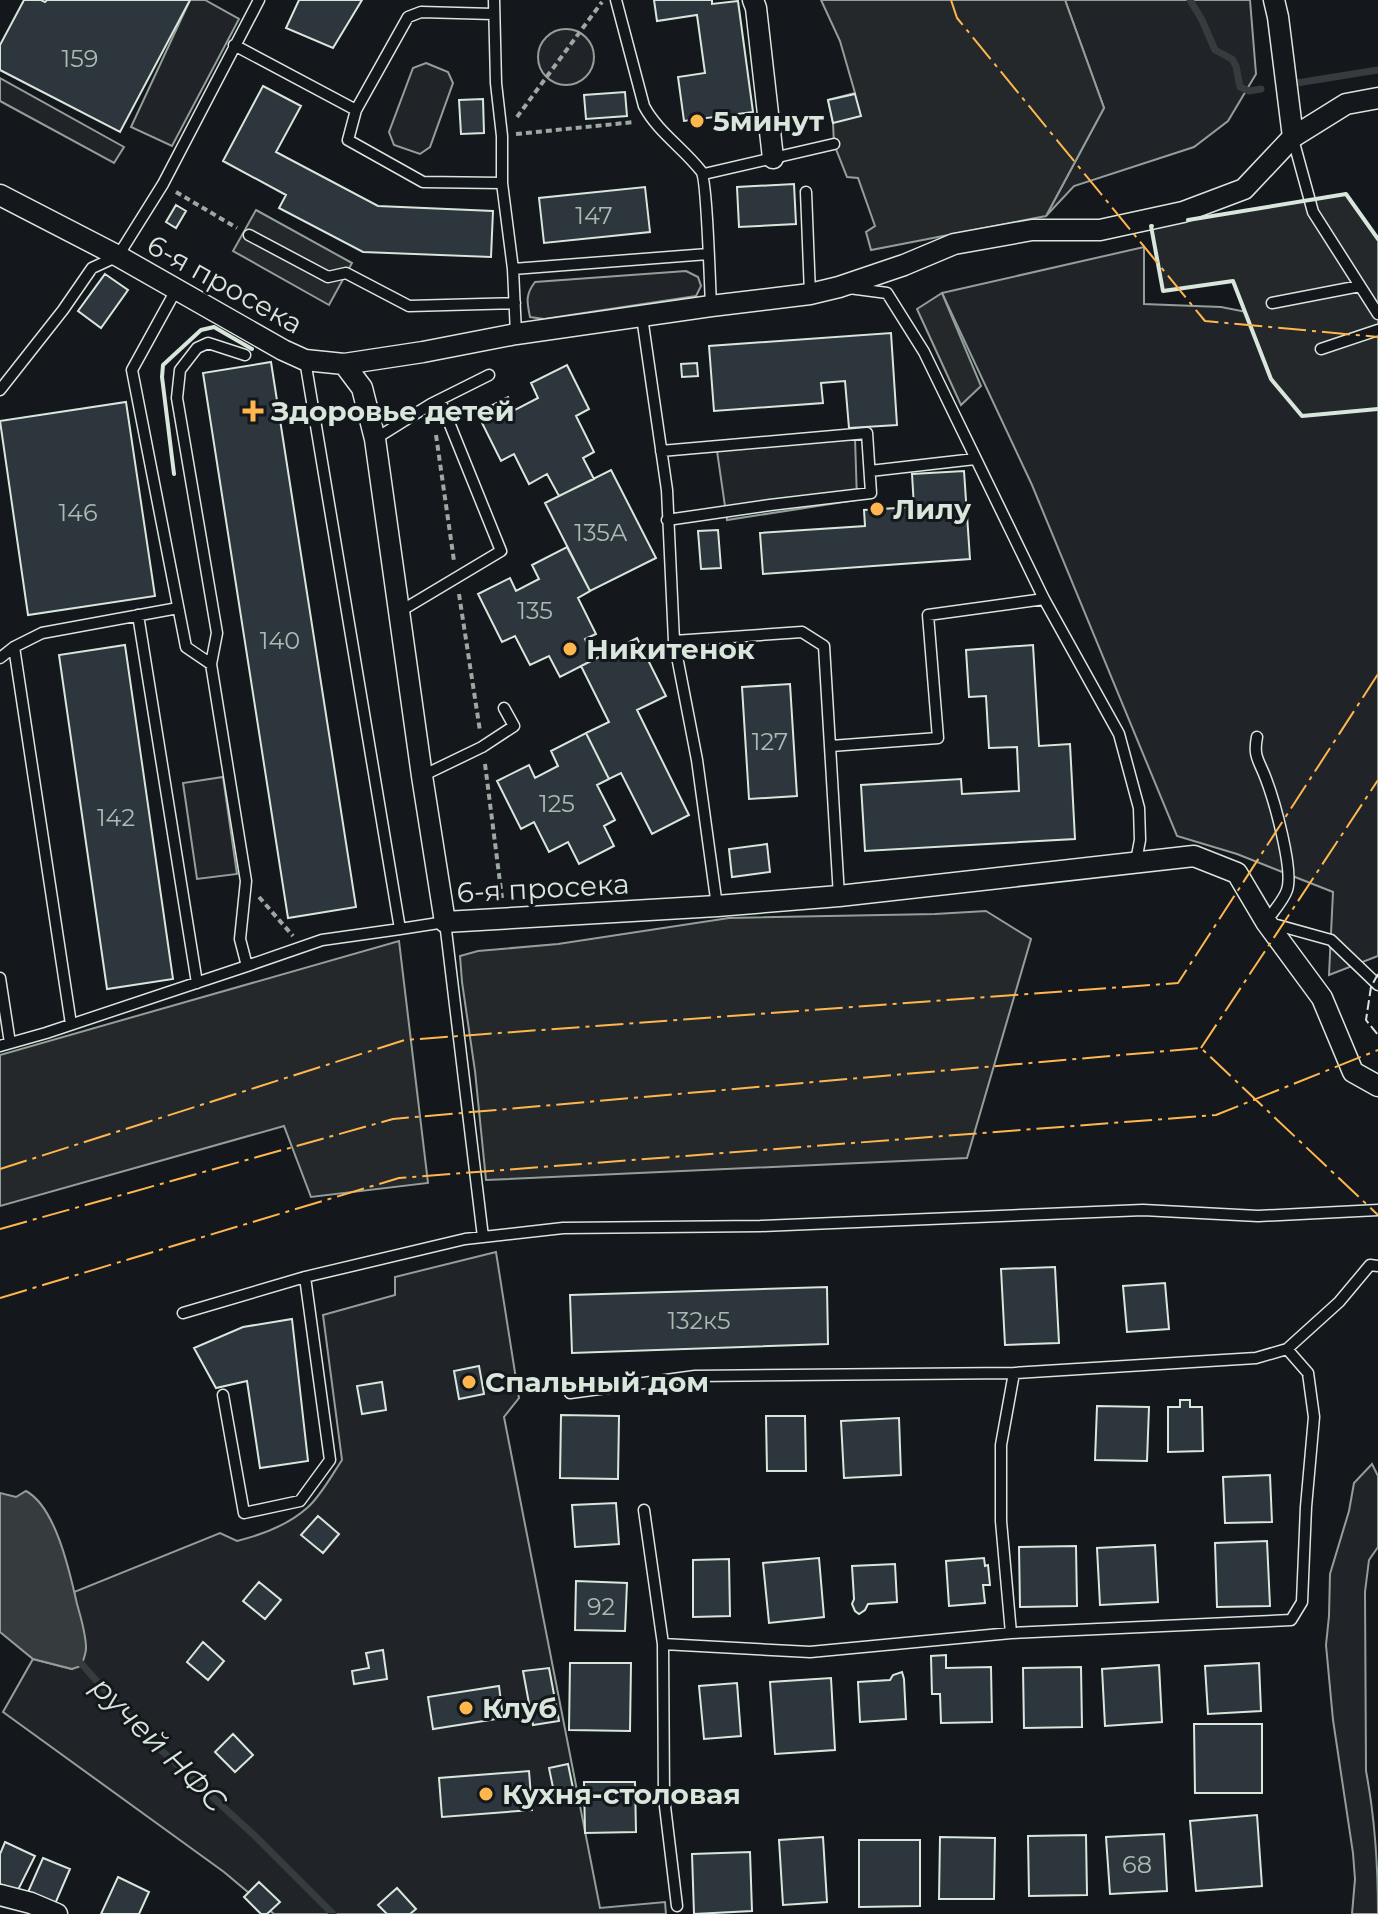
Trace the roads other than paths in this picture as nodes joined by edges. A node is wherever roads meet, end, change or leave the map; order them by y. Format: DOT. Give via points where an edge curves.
graph roads {
  1 [pos="259,0"];
  2 [pos="494,0"];
  3 [pos="616,0"];
  4 [pos="753,0"];
  5 [pos="1274,0"];
  6 [pos="493,14"];
  7 [pos="234,45"];
  8 [pos="1378,98"];
  9 [pos="356,110"];
  10 [pos="1293,137"];
  11 [pos="834,144"];
  12 [pos="773,158"];
  13 [pos="704,174"];
  14 [pos="502,183"];
  15 [pos="806,192"];
  16 [pos="0,195"];
  17 [pos="249,235"];
  18 [pos="708,254"];
  19 [pos="118,256"];
  20 [pos="513,269"];
  21 [pos="1360,286"];
  22 [pos="839,287"];
  23 [pos="176,290"];
  24 [pos="810,294"];
  25 [pos="515,303"];
  26 [pos="1272,303"];
  27 [pos="711,306"];
  28 [pos="1378,314"];
  29 [pos="642,317"];
  30 [pos="1378,330"];
  31 [pos="516,334"];
  32 [pos="1321,349"];
  33 [pos="245,355"];
  34 [pos="305,360"];
  35 [pos="344,364"];
  36 [pos="489,375"];
  37 [pos="0,390"];
  38 [pos="435,402"];
  39 [pos="375,439"];
  40 [pos="661,451"];
  41 [pos="975,459"];
  42 [pos="870,471"];
  43 [pos="667,520"];
  44 [pos="1044,599"];
  45 [pos="178,608"];
  46 [pos="399,612"];
  47 [pos="138,615"];
  48 [pos="674,641"];
  49 [pos="14,647"];
  50 [pos="0,658"];
  51 [pos="211,664"];
  52 [pos="504,708"];
  53 [pos="1257,737"];
  54 [pos="831,746"];
  55 [pos="422,776"];
  56 [pos="1136,861"];
  57 [pos="839,896"];
  58 [pos="717,906"];
  59 [pos="445,922"];
  60 [pos="1266,922"];
  61 [pos="400,929"];
  62 [pos="247,966"];
  63 [pos="0,978"];
  64 [pos="197,983"];
  65 [pos="1378,985"];
  66 [pos="71,1024"];
  67 [pos="5,1045"];
  68 [pos="1378,1086"];
  69 [pos="1378,1210"];
  70 [pos="483,1237"];
  71 [pos="1378,1266"];
  72 [pos="305,1277"];
  73 [pos="183,1313"];
  74 [pos="1287,1349"];
  75 [pos="1014,1373"];
  76 [pos="570,1393"];
  77 [pos="223,1395"];
  78 [pos="644,1510"];
  79 [pos="1011,1633"];
  80 [pos="663,1644"];
  81 [pos="0,1895"];
  82 [pos="677,1906"];
  83 [pos="57,1914"];
  1 -- 7 [label="lane"];
  2 -- 6 [label="lane"];
  3 -- 13 [label="lane" via="644,106"];
  4 -- 12 [label="street"];
  5 -- 10 [label="street"];
  6 -- 9 [label="lane" via="421,12 408,17"];
  6 -- 14 [label="lane"];
  7 -- 9 [label="lane"];
  7 -- 19 [label="lane" via="163,184"];
  8 -- 10 [label="street" via="1346,104"];
  9 -- 14 [label="lane" via="348,140 423,182"];
  10 -- 21 [label="lane" via="1313,212"];
  10 -- 22 [label="street" via="1244,189 1183,212 1100,230 1032,230 954,244"];
  11 -- 12 [label="lane"];
  12 -- 13 [label="lane"];
  13 -- 18 [label="lane"];
  14 -- 20 [label="lane"];
  15 -- 24 [label="lane"];
  16 -- 19 [label="street, 6-я просека"];
  17 -- 25 [label="lane" via="328,277 346,273 409,306"];
  18 -- 20 [label="lane"];
  18 -- 27 [label="lane"];
  19 -- 23 [label="street, 6-я просека"];
  19 -- 37 [label="lane" via="92,268"];
  20 -- 25 [label="lane"];
  21 -- 26 [label="lane"];
  21 -- 28 [label="lane"];
  22 -- 24 [label="street"];
  22 -- 41 [label="lane" via="887,293 924,352"];
  23 -- 34 [label="street, 6-я просека"];
  23 -- 45 [label="lane" via="132,370"];
  24 -- 27 [label="street"];
  25 -- 31 [label="lane"];
  27 -- 29 [label="street"];
  29 -- 31 [label="street"];
  29 -- 40 [label="lane"];
  30 -- 32 [label="lane"];
  31 -- 35 [label="street"];
  33 -- 51 [label="lane" via="208,343 197,348 180,370 177,398 217,633"];
  34 -- 35 [label="street, 6-я просека"];
  34 -- 61 [label="lane"];
  35 -- 39 [label="street, 6-я просека" via="362,388"];
  36 -- 38 [label="lane"];
  38 -- 39 [label="lane"];
  38 -- 46 [label="lane" via="501,551"];
  39 -- 46 [label="street, 6-я просека"];
  40 -- 42 [label="lane" via="867,433"];
  40 -- 43 [label="lane"];
  41 -- 42 [label="lane"];
  41 -- 44 [label="lane"];
  42 -- 43 [label="lane" via="871,493"];
  43 -- 48 [label="lane"];
  44 -- 54 [label="lane" via="928,615 938,738"];
  44 -- 56 [label="lane" via="1119,734 1139,808"];
  45 -- 47 [label="lane"];
  45 -- 51 [label="lane" via="186,647"];
  46 -- 55 [label="street, 6-я просека"];
  47 -- 49 [label="lane" via="42,633"];
  47 -- 64 [label="lane"];
  48 -- 54 [label="lane" via="802,632 824,646"];
  48 -- 58 [label="lane"];
  49 -- 50 [label="lane"];
  49 -- 66 [label="lane"];
  51 -- 62 [label="lane" via="246,881 240,939"];
  52 -- 55 [label="lane" via="514,726"];
  53 -- 60 [label="lane" via="1254,752 1279,820 1288,890"];
  54 -- 57 [label="lane"];
  55 -- 59 [label="street, 6-я просека"];
  56 -- 57 [label="street, 6-я просека"];
  56 -- 60 [label="street, 6-я просека" via="1194,856 1237,873"];
  57 -- 58 [label="street, 6-я просека"];
  58 -- 59 [label="street, 6-я просека"];
  59 -- 61 [label="lane"];
  59 -- 70 [label="lane"];
  60 -- 65 [label="lane" via="1331,940"];
  60 -- 68 [label="street, 6-я просека" via="1322,998 1353,1072"];
  61 -- 62 [label="lane" via="322,940"];
  62 -- 64 [label="lane"];
  63 -- 67 [label="lane"];
  64 -- 66 [label="lane"];
  66 -- 67 [label="lane"];
  69 -- 70 [label="lane" via="1258,1216 1143,1210 760,1226 563,1228"];
  70 -- 72 [label="lane"];
  71 -- 74 [label="lane" via="1370,1265"];
  72 -- 73 [label="lane"];
  72 -- 77 [label="lane" via="330,1460 300,1501 244,1513"];
  74 -- 75 [label="lane" via="1256,1358"];
  74 -- 79 [label="lane" via="1308,1373 1314,1417 1302,1602 1291,1620"];
  75 -- 76 [label="lane" via="695,1376"];
  75 -- 79 [label="lane" via="1001,1445 1001,1521"];
  78 -- 80 [label="lane"];
  79 -- 80 [label="lane" via="810,1652"];
  80 -- 82 [label="lane" via="664,1798"];
  81 -- 83 [label="street"];
}
